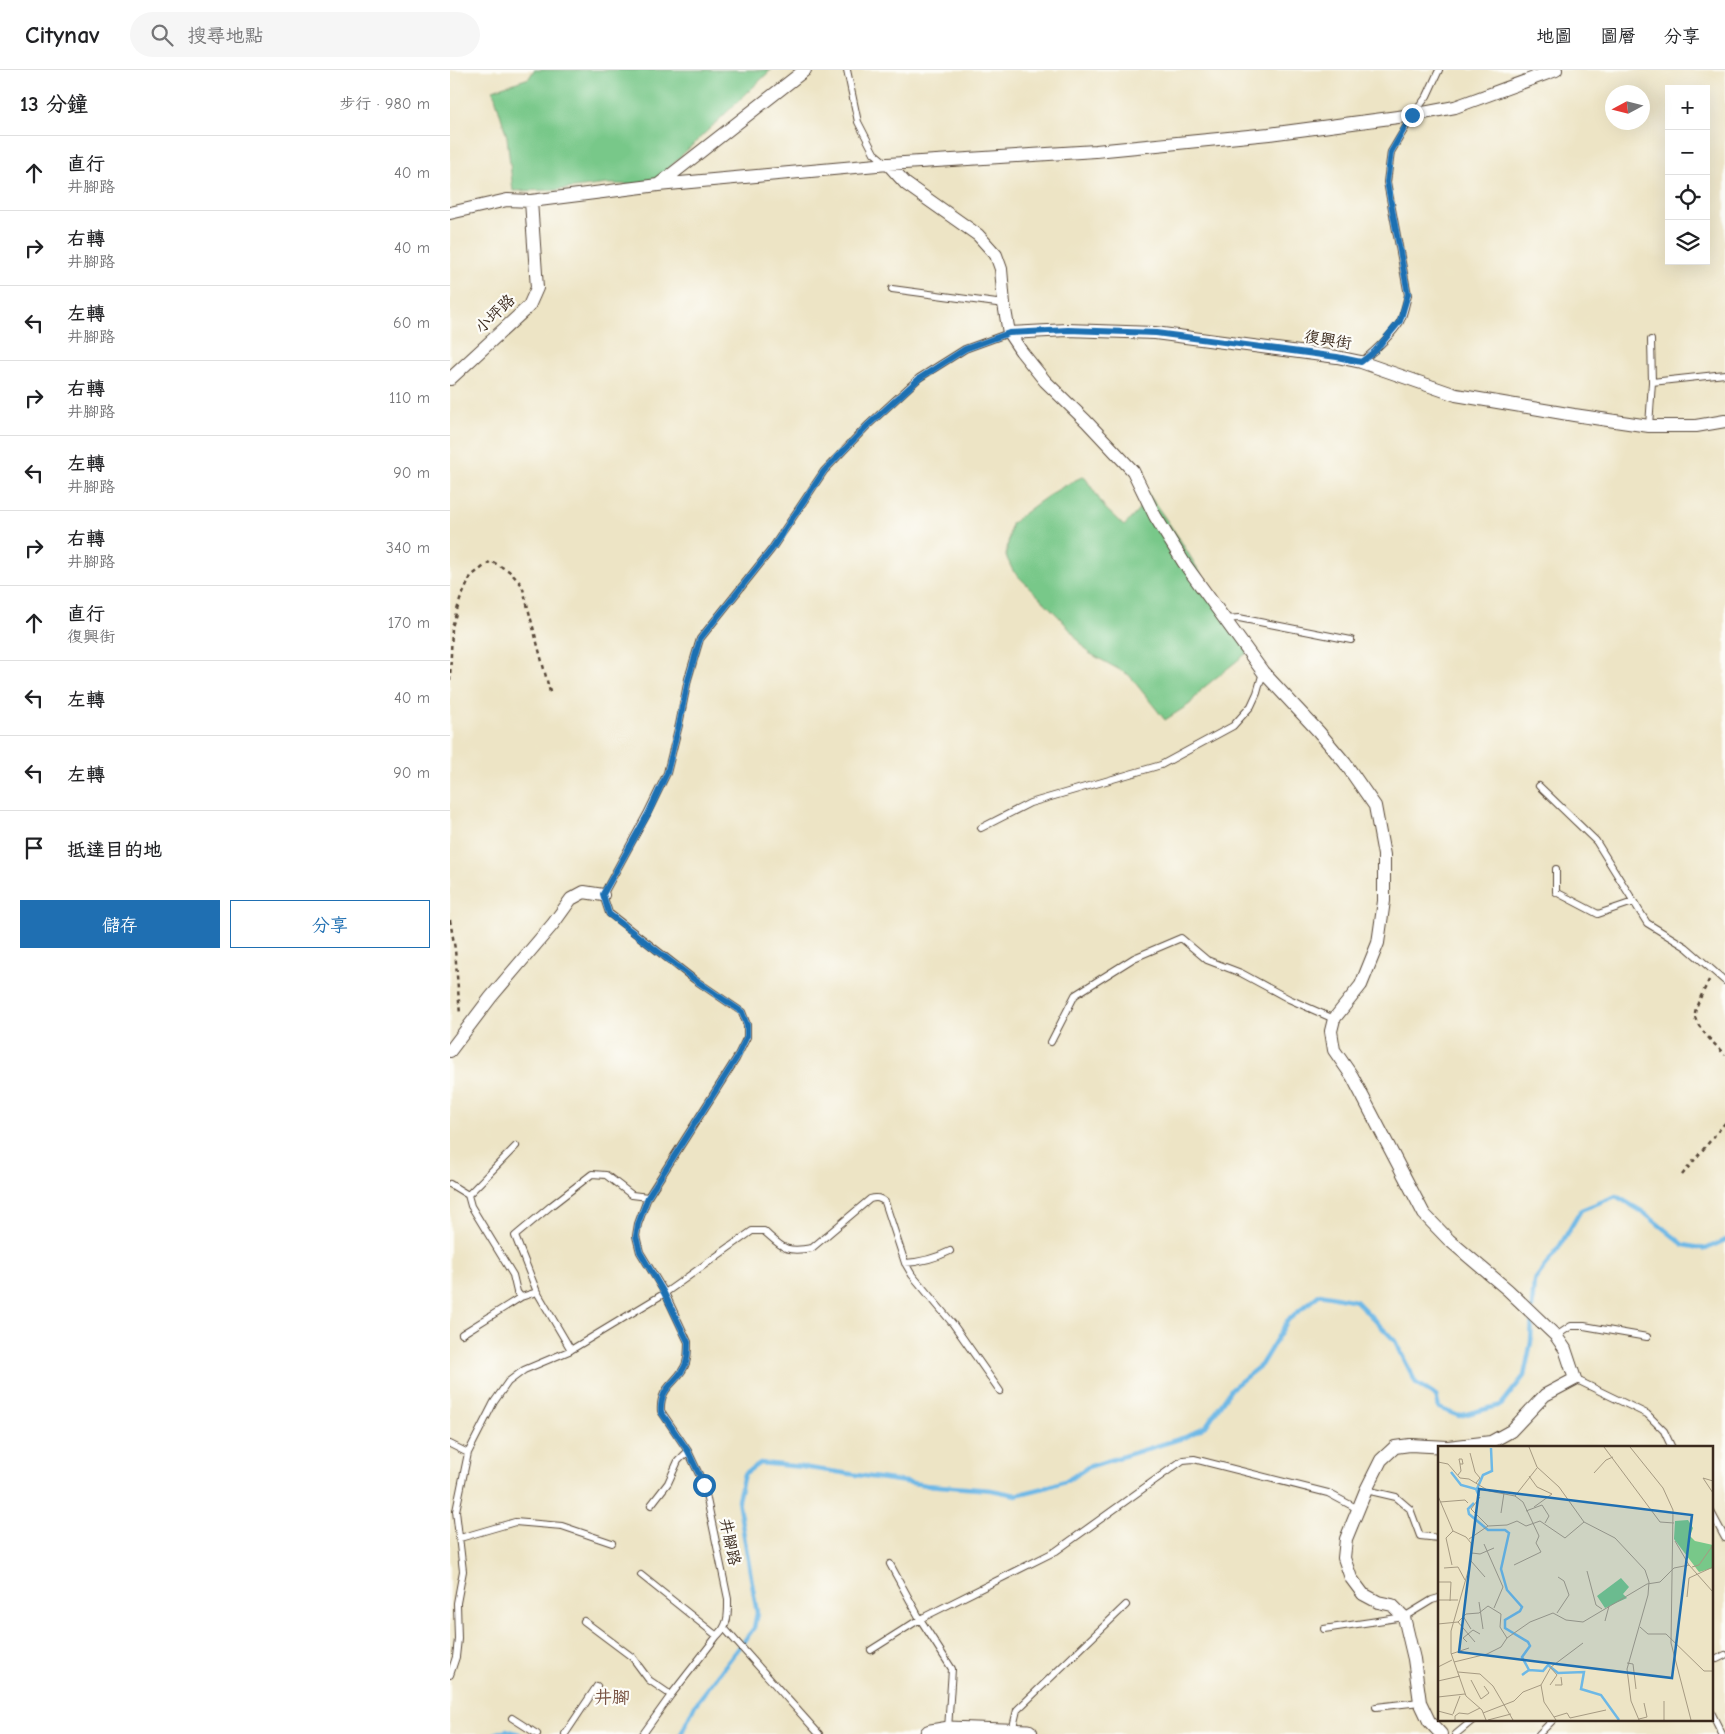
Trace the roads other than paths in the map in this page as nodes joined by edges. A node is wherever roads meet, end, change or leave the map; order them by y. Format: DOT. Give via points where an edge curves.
graph roads {
  1 [pos="805,70"];
  2 [pos="847,70"];
  3 [pos="1439,70"];
  4 [pos="1556,70"];
  5 [pos="1412,115"];
  6 [pos="888,164"];
  7 [pos="658,185"];
  8 [pos="531,201"];
  9 [pos="450,213"];
  10 [pos="892,289"];
  11 [pos="1004,304"];
  12 [pos="1009,333"];
  13 [pos="1651,340"];
  14 [pos="1361,362"];
  15 [pos="1725,374"];
  16 [pos="450,378"];
  17 [pos="1652,382"];
  18 [pos="1725,421"];
  19 [pos="1649,426"];
  20 [pos="1225,619"];
  21 [pos="1351,640"];
  22 [pos="1263,672"];
  23 [pos="1539,786"];
  24 [pos="981,828"];
  25 [pos="1556,869"];
  26 [pos="603,894"];
  27 [pos="1634,902"];
  28 [pos="1725,981"];
  29 [pos="1334,1019"];
  30 [pos="1051,1042"];
  31 [pos="450,1051"];
  32 [pos="516,1146"];
  33 [pos="450,1184"];
  34 [pos="468,1195"];
  35 [pos="648,1197"];
  36 [pos="950,1251"];
  37 [pos="905,1263"];
  38 [pos="537,1292"];
  39 [pos="664,1293"];
  40 [pos="521,1298"];
  41 [pos="462,1334"];
  42 [pos="1556,1336"];
  43 [pos="1647,1337"];
  44 [pos="571,1350"];
  45 [pos="1575,1380"];
  46 [pos="1000,1391"];
  47 [pos="450,1444"];
  48 [pos="1438,1446"];
  49 [pos="1457,1446"];
  50 [pos="1671,1446"];
  51 [pos="688,1451"];
  52 [pos="468,1453"];
  53 [pos="1366,1490"];
  54 [pos="651,1505"];
  55 [pos="1358,1509"];
  56 [pos="1714,1523"];
  57 [pos="460,1538"];
  58 [pos="1438,1538"];
  59 [pos="1725,1538"];
  60 [pos="612,1543"];
  61 [pos="890,1564"];
  62 [pos="641,1575"];
  63 [pos="1438,1598"];
  64 [pos="1126,1605"];
  65 [pos="1404,1617"];
  66 [pos="920,1619"];
  67 [pos="584,1621"];
  68 [pos="725,1629"];
  69 [pos="1324,1629"];
  70 [pos="717,1636"];
  71 [pos="871,1650"];
  72 [pos="1725,1655"];
  73 [pos="1717,1659"];
  74 [pos="450,1675"];
  75 [pos="597,1686"];
  76 [pos="671,1695"];
  77 [pos="1420,1702"];
  78 [pos="1376,1707"];
  79 [pos="1712,1714"];
  80 [pos="512,1718"];
  81 [pos="1471,1722"];
  82 [pos="1551,1722"];
  83 [pos="939,1732"];
  84 [pos="1020,1733"];
  85 [pos="538,1734"];
  86 [pos="565,1734"];
  87 [pos="643,1734"];
  88 [pos="819,1734"];
  89 [pos="1442,1734"];
  90 [pos="1456,1734"];
  91 [pos="1540,1734"];
  92 [pos="1722,1734"];
  1 -- 7 [label="street"];
  2 -- 6 [label="lane" via="858,122 874,153"];
  3 -- 5 [label="lane" via="1427,96"];
  4 -- 5 [label="street" via="1455,107"];
  5 -- 6 [label="street" via="1269,134 1096,151"];
  5 -- 14 [label="lane" via="1391,152 1387,182 1408,294 1400,321 1375,351"];
  6 -- 7 [label="street"];
  6 -- 11 [label="street" via="906,184 978,235 996,255 1001,269"];
  7 -- 8 [label="street"];
  8 -- 9 [label="street" via="507,200"];
  8 -- 16 [label="street, 小坪路" via="537,288 528,306"];
  10 -- 11 [label="lane"];
  11 -- 12 [label="street"];
  12 -- 14 [label="street, 復興街" via="1068,330 1156,333"];
  12 -- 20 [label="street" via="1045,380 1133,471 1155,516 1184,563"];
  12 -- 26 [label="lane" via="965,349 920,378 867,426 824,471 771,550 700,639 667,773"];
  13 -- 17 [label="lane"];
  14 -- 19 [label="street, 復興街" via="1456,395"];
  15 -- 17 [label="lane"];
  17 -- 19 [label="lane"];
  18 -- 19 [label="street, 復興街" via="1696,426"];
  20 -- 21 [label="lane" via="1239,618"];
  20 -- 22 [label="street"];
  22 -- 24 [label="lane" via="1258,694 1233,726 1161,765 1030,803"];
  22 -- 29 [label="street" via="1334,751 1375,806 1384,855 1384,900 1378,943 1361,986"];
  23 -- 27 [label="lane" via="1596,841"];
  25 -- 27 [label="lane" via="1556,892 1598,914"];
  26 -- 31 [label="street" via="584,892 571,899"];
  26 -- 35 [label="lane, 井腳路" via="609,914 742,1012 747,1025 747,1036 736,1059"];
  27 -- 28 [label="lane" via="1647,922 1686,946"];
  29 -- 30 [label="lane" via="1241,973 1207,960 1181,938 1134,958 1076,995"];
  29 -- 42 [label="street" via="1331,1031 1334,1050 1352,1076 1424,1214"];
  32 -- 34 [label="lane"];
  33 -- 34 [label="lane"];
  34 -- 40 [label="lane" via="513,1275"];
  35 -- 38 [label="lane" via="632,1195 606,1175 592,1174 552,1205 516,1236"];
  35 -- 39 [label="lane, 井腳路" via="636,1236 640,1252"];
  36 -- 37 [label="lane" via="924,1262"];
  37 -- 39 [label="lane" via="885,1202 875,1197 812,1248 783,1248 764,1230 752,1231"];
  37 -- 46 [label="lane"];
  38 -- 40 [label="lane"];
  38 -- 44 [label="lane"];
  39 -- 44 [label="lane"];
  39 -- 51 [label="lane, 井腳路" via="688,1342 688,1351 686,1364 664,1393 661,1412"];
  40 -- 41 [label="lane"];
  42 -- 43 [label="lane" via="1571,1326 1584,1326"];
  42 -- 45 [label="street" via="1565,1350"];
  44 -- 52 [label="lane" via="524,1370 508,1382"];
  45 -- 49 [label="street" via="1546,1394 1512,1431 1491,1442"];
  45 -- 50 [label="lane" via="1647,1414 1664,1431"];
  47 -- 52 [label="lane"];
  48 -- 53 [label="street" via="1395,1447 1381,1460"];
  51 -- 54 [label="lane" via="678,1461 668,1483"];
  51 -- 68 [label="lane, 井腳路" via="704,1485 728,1599"];
  52 -- 57 [label="lane" via="456,1511"];
  53 -- 55 [label="street"];
  53 -- 58 [label="lane" via="1396,1498 1410,1509 1420,1536"];
  55 -- 65 [label="street" via="1346,1539 1344,1558 1350,1578 1363,1594 1392,1605"];
  55 -- 66 [label="lane" via="1328,1493 1194,1459 1183,1460 1056,1551"];
  56 -- 59 [label="lane"];
  57 -- 60 [label="lane" via="515,1522 562,1526"];
  57 -- 74 [label="lane" via="463,1571 457,1603 456,1657"];
  61 -- 66 [label="lane"];
  62 -- 70 [label="lane"];
  63 -- 65 [label="lane"];
  64 -- 84 [label="lane" via="1017,1710"];
  65 -- 69 [label="lane"];
  65 -- 77 [label="street"];
  66 -- 71 [label="lane"];
  66 -- 83 [label="lane" via="952,1669"];
  67 -- 76 [label="lane" via="632,1657 649,1680"];
  68 -- 70 [label="lane"];
  68 -- 88 [label="lane"];
  70 -- 76 [label="lane"];
  72 -- 73 [label="lane"];
  75 -- 86 [label="lane"];
  76 -- 87 [label="lane"];
  77 -- 78 [label="lane"];
  77 -- 89 [label="street" via="1429,1721"];
  79 -- 92 [label="lane"];
  80 -- 85 [label="lane"];
  81 -- 90 [label="lane"];
  82 -- 91 [label="lane"];
  83 -- 84 [label="street"];
}
